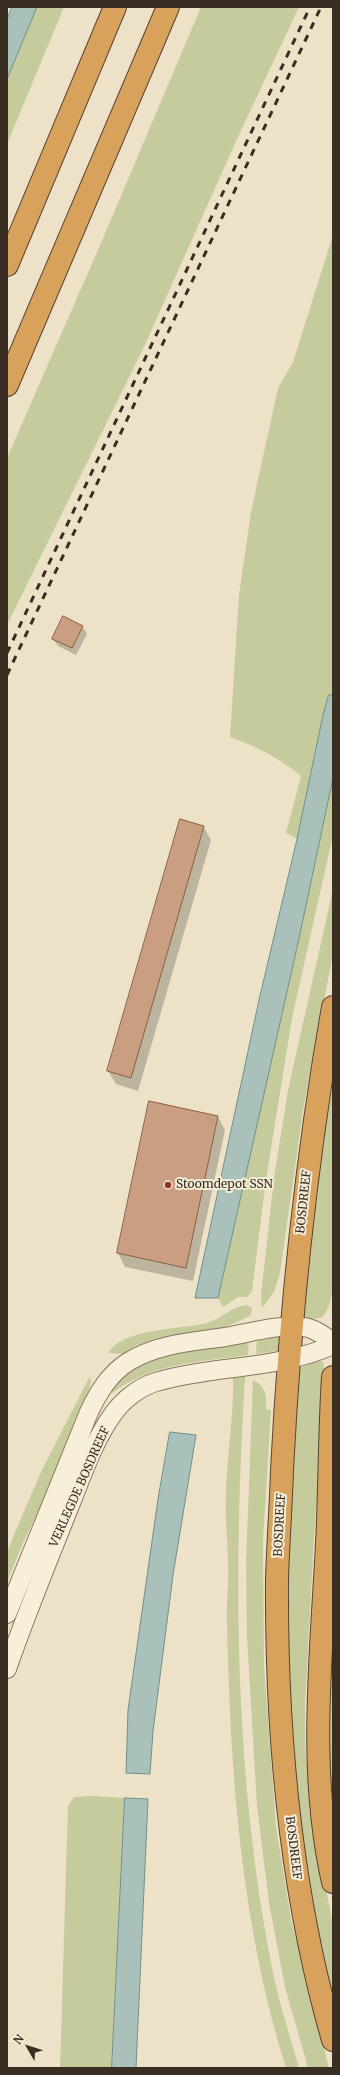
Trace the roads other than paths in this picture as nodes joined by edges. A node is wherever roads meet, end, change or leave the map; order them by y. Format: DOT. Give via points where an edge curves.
graph roads {
  1 [pos="115,7"];
  2 [pos="168,7"];
  3 [pos="7,265"];
  4 [pos="7,385"];
  5 [pos="333,1007"];
  6 [pos="292,1326"];
  7 [pos="333,1343"];
  8 [pos="289,1358"];
  9 [pos="333,1377"];
  10 [pos="7,1614"];
  11 [pos="7,1668"];
  12 [pos="333,1882"];
  13 [pos="333,2040"];
  1 -- 3 [label="highway"];
  2 -- 4 [label="highway"];
  5 -- 6 [label="highway, BOSDREEF" via="305,1185"];
  6 -- 7 [label="street, VERLEGDE BOSDREEF" via="312,1329"];
  6 -- 8 [label="highway, BOSDREEF"];
  6 -- 10 [label="street, VERLEGDE BOSDREEF" via="161,1347 128,1362 111,1376 97,1395 89,1412"];
  7 -- 8 [label="street, VERLEGDE BOSDREEF" via="318,1352"];
  8 -- 11 [label="street, VERLEGDE BOSDREEF" via="154,1382 131,1395 114,1413 88,1461"];
  8 -- 13 [label="highway, BOSDREEF" via="278,1579 280,1715 288,1816 299,1897"];
  9 -- 12 [label="highway" via="328,1528 317,1719 318,1772"];
}
